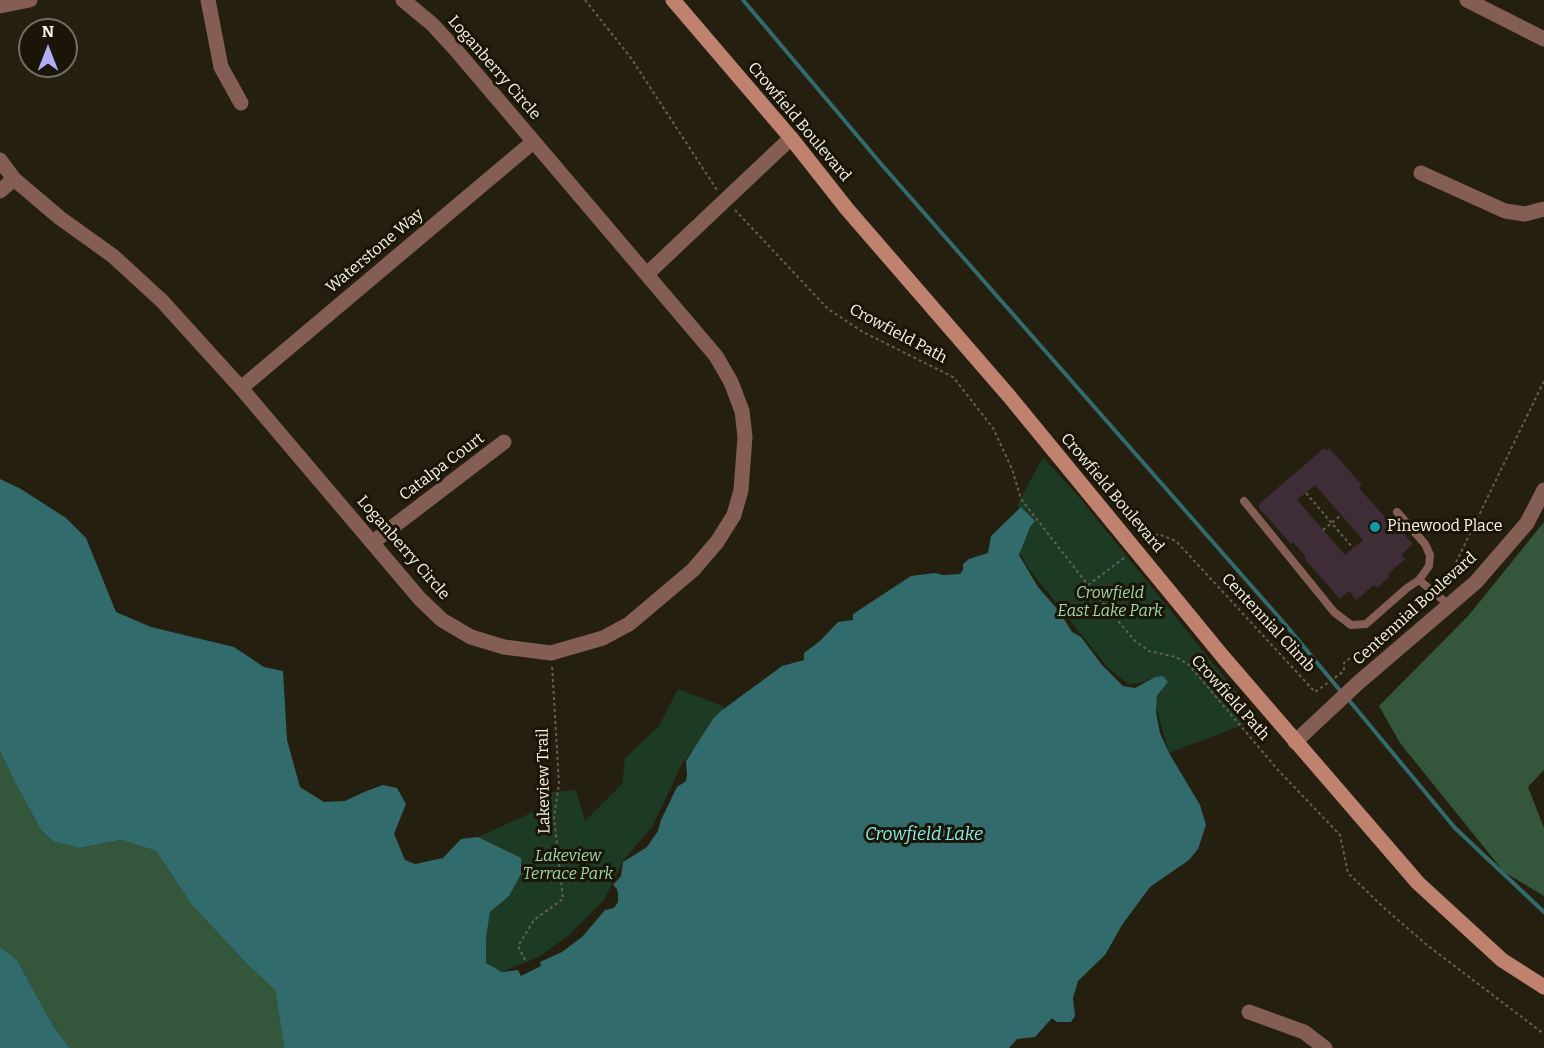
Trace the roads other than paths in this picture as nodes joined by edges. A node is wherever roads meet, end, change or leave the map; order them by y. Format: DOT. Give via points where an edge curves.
graph roads {
  1 [pos="30,0"];
  2 [pos="208,0"];
  3 [pos="403,0"];
  4 [pos="674,0"];
  5 [pos="1467,0"];
  6 [pos="0,6"];
  7 [pos="1544,39"];
  8 [pos="241,103"];
  9 [pos="791,138"];
  10 [pos="533,142"];
  11 [pos="0,160"];
  12 [pos="1421,173"];
  13 [pos="14,179"];
  14 [pos="0,191"];
  15 [pos="1544,209"];
  16 [pos="647,274"];
  17 [pos="241,388"];
  18 [pos="504,442"];
  19 [pos="1544,490"];
  20 [pos="1244,501"];
  21 [pos="1397,512"];
  22 [pos="373,542"];
  23 [pos="1419,580"];
  24 [pos="1449,605"];
  25 [pos="1295,742"];
  26 [pos="1544,987"];
  27 [pos="1249,1012"];
  28 [pos="1325,1048"];
  1 -- 6 [label="street"];
  2 -- 8 [label="street" via="221,67"];
  3 -- 10 [label="street, Loganberry Circle" via="432,24"];
  4 -- 9 [label="main road, Crowfield Boulevard"];
  5 -- 7 [label="street"];
  9 -- 16 [label="street"];
  9 -- 25 [label="main road, Crowfield Boulevard"];
  10 -- 16 [label="street, Loganberry Circle"];
  10 -- 17 [label="street, Waterstone Way"];
  11 -- 13 [label="street, Loganberry Circle"];
  12 -- 15 [label="street" via="1505,211 1525,214"];
  13 -- 14 [label="street"];
  13 -- 17 [label="street, Loganberry Circle" via="113,256 162,301"];
  16 -- 22 [label="street, Loganberry Circle" via="716,356 742,411 745,437 741,490 734,514 693,570 629,624 603,638 551,653 504,647 471,637 442,620"];
  17 -- 22 [label="street, Loganberry Circle"];
  18 -- 22 [label="street, Catalpa Court"];
  19 -- 24 [label="street, Centennial Boulevard" via="1527,523 1476,582"];
  20 -- 23 [label="lane" via="1334,612 1351,625 1366,624"];
  21 -- 23 [label="lane" via="1431,555 1429,567"];
  23 -- 24 [label="lane"];
  24 -- 25 [label="street, Centennial Boulevard"];
  25 -- 26 [label="main road, Crowfield Boulevard" via="1418,883 1502,960"];
  27 -- 28 [label="street" via="1304,1032"];
}
